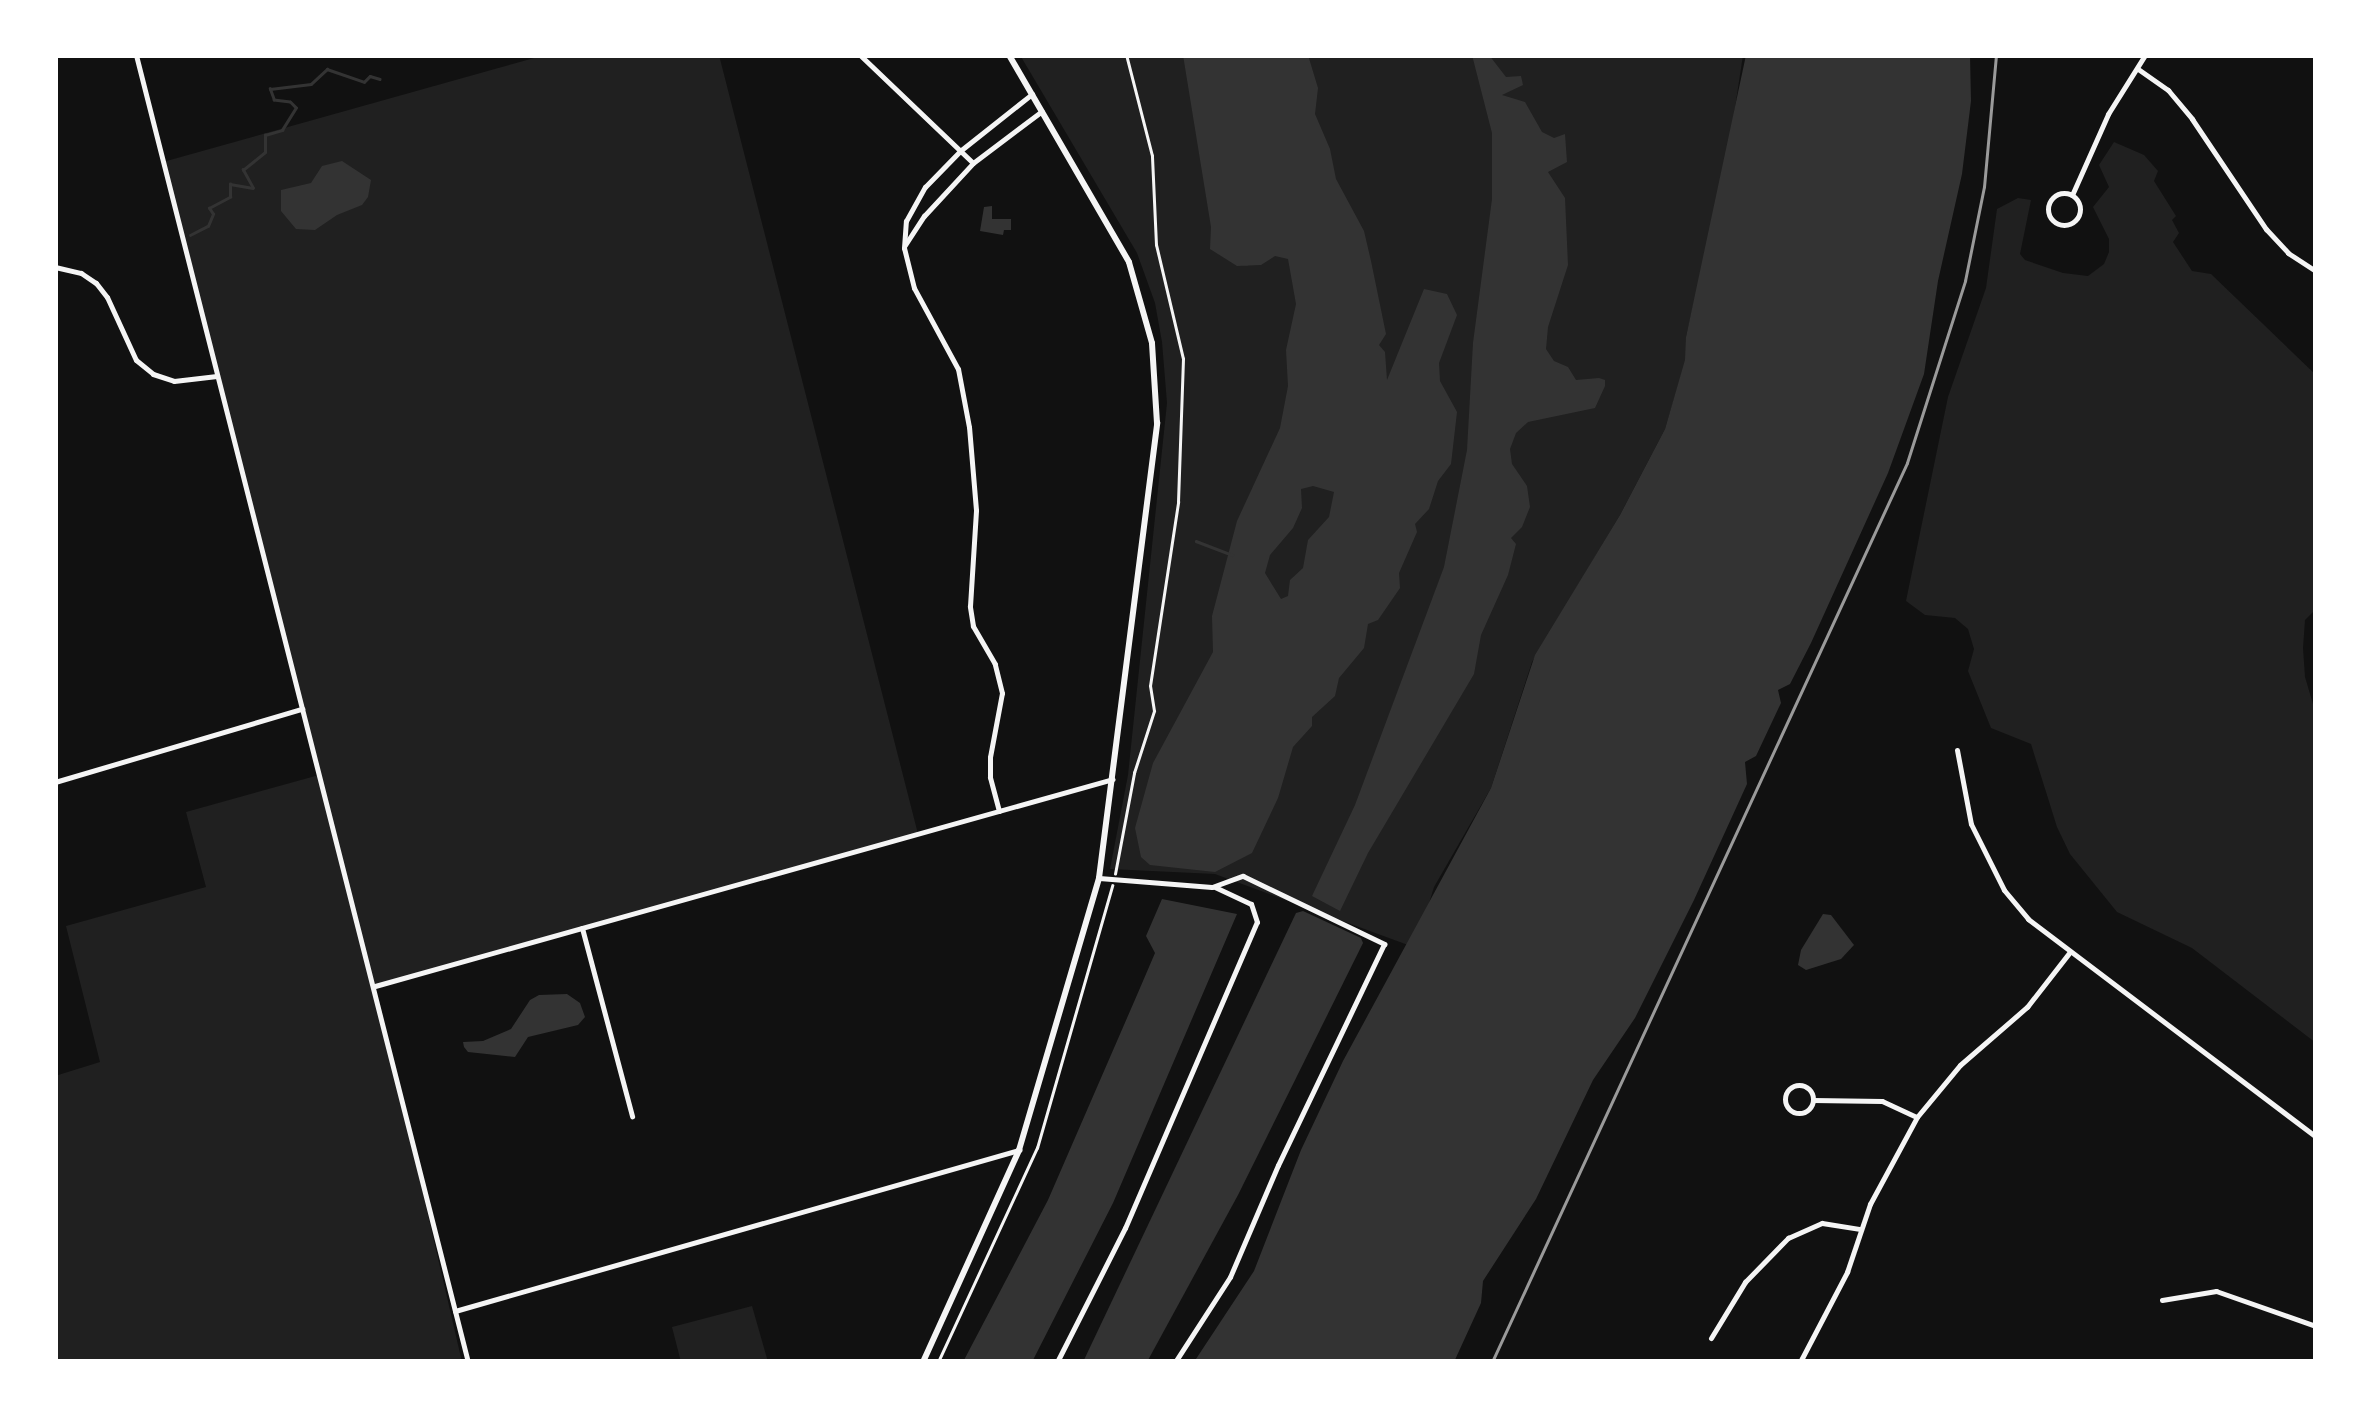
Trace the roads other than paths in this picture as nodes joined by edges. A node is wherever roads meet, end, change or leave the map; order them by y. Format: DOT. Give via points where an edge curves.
graph roads {
  1 [pos="136,55"];
  2 [pos="860,55"];
  3 [pos="1010,55"];
  4 [pos="2145,55"];
  5 [pos="2138,69"];
  6 [pos="1032,94"];
  7 [pos="1042,111"];
  8 [pos="960,151"];
  9 [pos="973,163"];
  10 [pos="2072,195"];
  11 [pos="904,248"];
  12 [pos="55,267"];
  13 [pos="2316,271"];
  14 [pos="217,376"];
  15 [pos="302,709"];
  16 [pos="1957,750"];
  17 [pos="1113,779"];
  18 [pos="55,782"];
  19 [pos="999,811"];
  20 [pos="1099,878"];
  21 [pos="1212,886"];
  22 [pos="582,928"];
  23 [pos="2069,953"];
  24 [pos="375,986"];
  25 [pos="1813,1100"];
  26 [pos="632,1116"];
  27 [pos="1917,1117"];
  28 [pos="2316,1137"];
  29 [pos="1019,1150"];
  30 [pos="1860,1229"];
  31 [pos="2162,1300"];
  32 [pos="455,1311"];
  33 [pos="2316,1326"];
  34 [pos="1711,1338"];
  35 [pos="468,1362"];
  36 [pos="923,1362"];
  37 [pos="1057,1362"];
  38 [pos="1175,1362"];
  39 [pos="1800,1362"];
  1 -- 14 [label="street"];
  2 -- 8 [label="street"];
  3 -- 6 [label="street"];
  4 -- 5 [label="street"];
  5 -- 10 [label="street" via="2108,114"];
  5 -- 13 [label="street" via="2192,118 2266,228"];
  6 -- 7 [label="street"];
  6 -- 8 [label="street"];
  7 -- 9 [label="street"];
  7 -- 17 [label="street" via="1129,262 1144,304 1158,386"];
  8 -- 9 [label="street"];
  8 -- 11 [label="street" via="914,203"];
  9 -- 11 [label="street"];
  10 -- 10 [label="street" via="2079,202 2078,218 2059,224 2051,218 2050,202"];
  11 -- 19 [label="street" via="914,288 958,370 969,427 976,510 970,606 1002,693 990,774"];
  12 -- 14 [label="street" via="96,284 136,360 153,374 174,381"];
  14 -- 15 [label="street"];
  15 -- 18 [label="street"];
  15 -- 24 [label="street"];
  16 -- 23 [label="street" via="1971,824 1986,858 2028,919"];
  17 -- 19 [label="street"];
  17 -- 20 [label="street"];
  19 -- 22 [label="street"];
  20 -- 21 [label="street"];
  20 -- 29 [label="street"];
  21 -- 37 [label="street" via="1251,904 1257,922 1125,1228"];
  21 -- 38 [label="street" via="1243,876 1384,944 1230,1278"];
  22 -- 24 [label="street"];
  22 -- 26 [label="street"];
  23 -- 27 [label="street" via="2027,1007 1960,1066"];
  23 -- 28 [label="street"];
  24 -- 32 [label="street"];
  25 -- 25 [label="street" via="1810,1109 1796,1113 1784,1100 1799,1085"];
  25 -- 27 [label="street" via="1882,1101"];
  27 -- 30 [label="street"];
  29 -- 32 [label="street"];
  29 -- 36 [label="street"];
  30 -- 34 [label="street" via="1822,1223 1788,1238 1726,1306"];
  30 -- 39 [label="street" via="1848,1272"];
  31 -- 33 [label="street" via="2216,1291"];
  32 -- 35 [label="street"];
}
